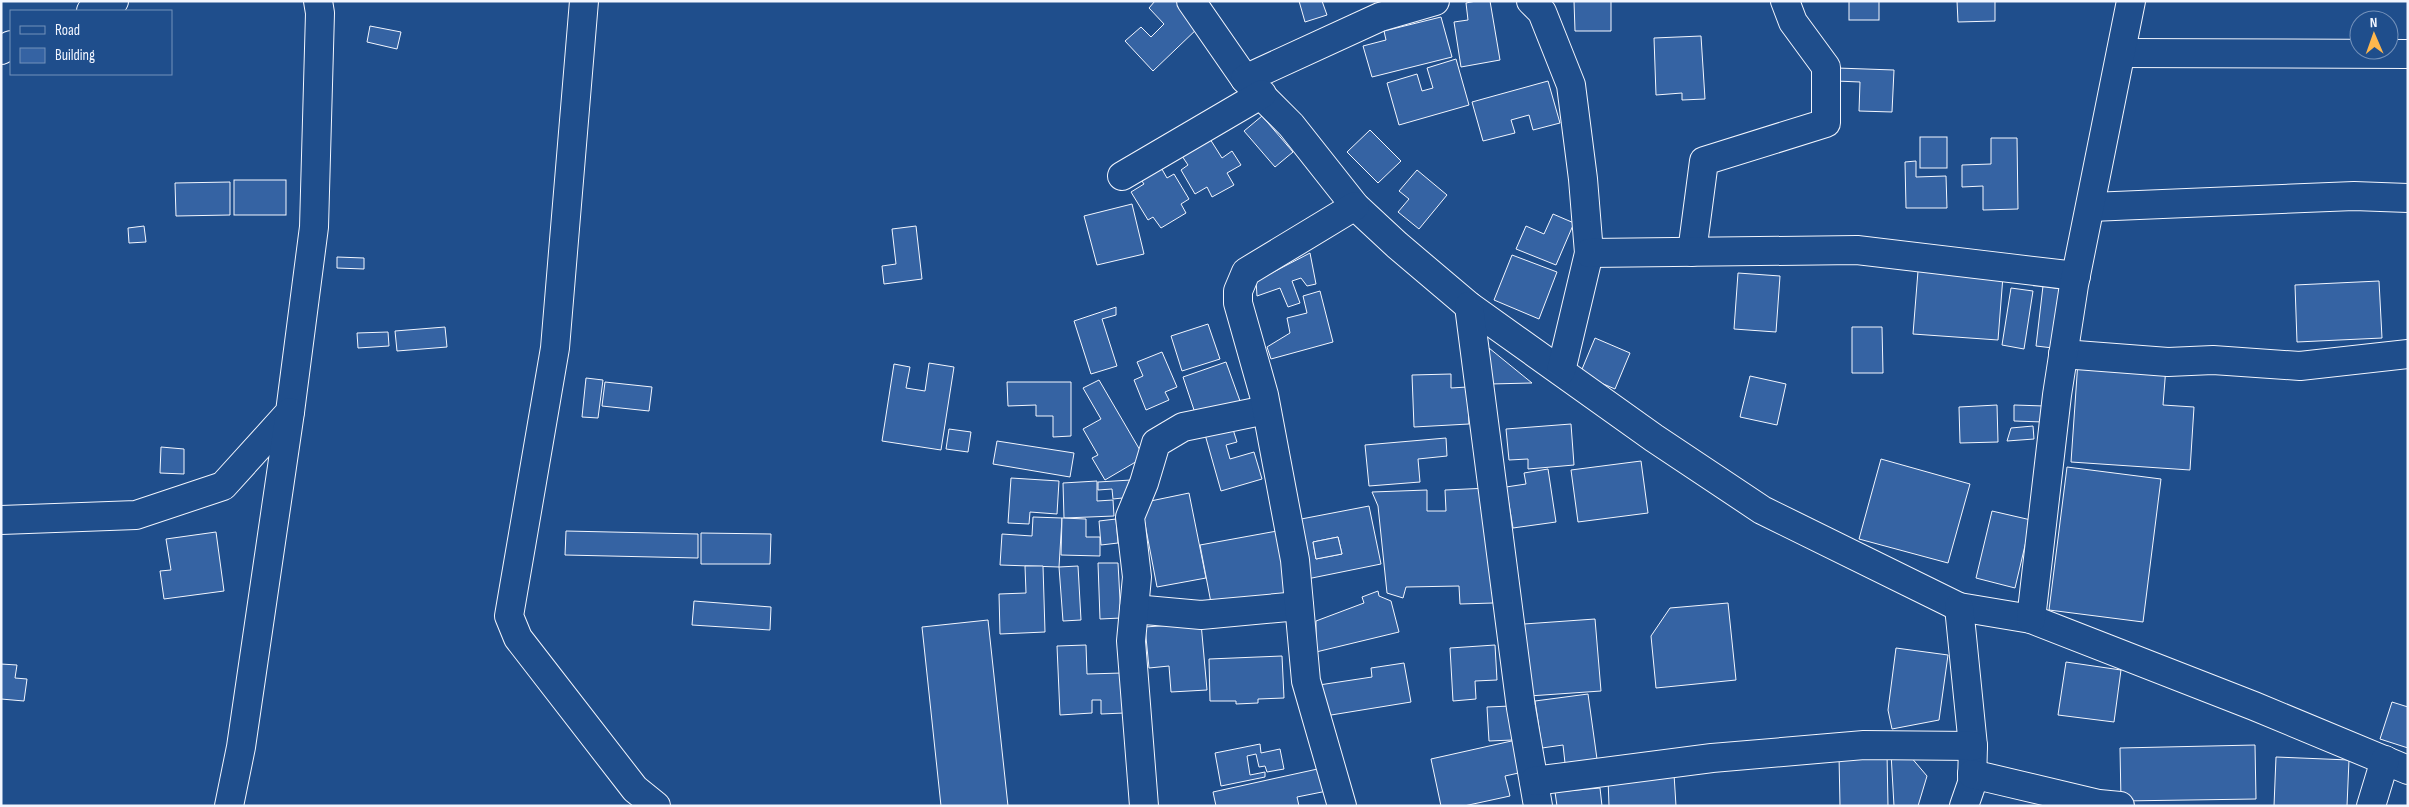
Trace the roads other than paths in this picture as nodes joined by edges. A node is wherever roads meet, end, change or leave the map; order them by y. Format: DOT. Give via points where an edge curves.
graph roads {
  1 [pos="114,1"];
  2 [pos="318,1"];
  3 [pos="584,1"];
  4 [pos="1191,1"];
  5 [pos="1435,1"];
  6 [pos="1531,1"];
  7 [pos="1785,1"];
  8 [pos="2132,1"];
  9 [pos="93,10"];
  10 [pos="2121,53"];
  11 [pos="2408,54"];
  12 [pos="1253,86"];
  13 [pos="1122,176"];
  14 [pos="2408,198"];
  15 [pos="1356,206"];
  16 [pos="2091,207"];
  17 [pos="1692,252"];
  18 [pos="1589,253"];
  19 [pos="2076,276"];
  20 [pos="1469,306"];
  21 [pos="2063,354"];
  22 [pos="2408,354"];
  23 [pos="1561,371"];
  24 [pos="1266,410"];
  25 [pos="290,412"];
  26 [pos="1,520"];
  27 [pos="1299,606"];
  28 [pos="1959,606"];
  29 [pos="1134,609"];
  30 [pos="2032,619"];
  31 [pos="1972,746"];
  32 [pos="2396,765"];
  33 [pos="1972,774"];
  34 [pos="1536,793"];
  35 [pos="229,806"];
  36 [pos="656,806"];
  37 [pos="1144,806"];
  38 [pos="1342,806"];
  39 [pos="1964,806"];
  40 [pos="2120,806"];
  41 [pos="2371,806"];
  1 -- 9 [label="street"];
  2 -- 25 [label="street" via="314,227"];
  3 -- 36 [label="street" via="555,348 509,616 518,638 635,789"];
  4 -- 12 [label="street"];
  5 -- 12 [label="street" via="1380,17"];
  6 -- 18 [label="street" via="1542,12 1571,85"];
  7 -- 17 [label="street" via="1793,22 1826,67 1826,122 1704,161"];
  8 -- 10 [label="street"];
  10 -- 11 [label="street"];
  10 -- 16 [label="street"];
  12 -- 13 [label="street"];
  12 -- 15 [label="street" via="1291,125"];
  14 -- 16 [label="street" via="2354,196"];
  15 -- 20 [label="street"];
  15 -- 24 [label="street" via="1246,272 1238,291 1238,302"];
  16 -- 19 [label="street"];
  17 -- 18 [label="street"];
  17 -- 19 [label="street" via="1857,250"];
  18 -- 23 [label="street"];
  19 -- 21 [label="street"];
  20 -- 23 [label="street"];
  20 -- 34 [label="street" via="1521,708"];
  21 -- 22 [label="street" via="2168,362 2213,360 2300,366"];
  21 -- 30 [label="street"];
  23 -- 28 [label="street" via="1762,510"];
  24 -- 27 [label="street" via="1295,560"];
  24 -- 29 [label="street" via="1183,427 1156,443 1130,517 1137,577"];
  25 -- 26 [label="street" via="223,486 136,515"];
  25 -- 35 [label="street" via="241,747"];
  27 -- 29 [label="street" via="1201,615"];
  27 -- 38 [label="street" via="1306,681"];
  28 -- 30 [label="street"];
  28 -- 31 [label="street"];
  29 -- 37 [label="street" via="1131,641"];
  30 -- 32 [label="street"];
  31 -- 33 [label="street"];
  31 -- 34 [label="street" via="1854,746 1712,758"];
  32 -- 41 [label="street"];
  33 -- 39 [label="street"];
  33 -- 40 [label="street"];
}
